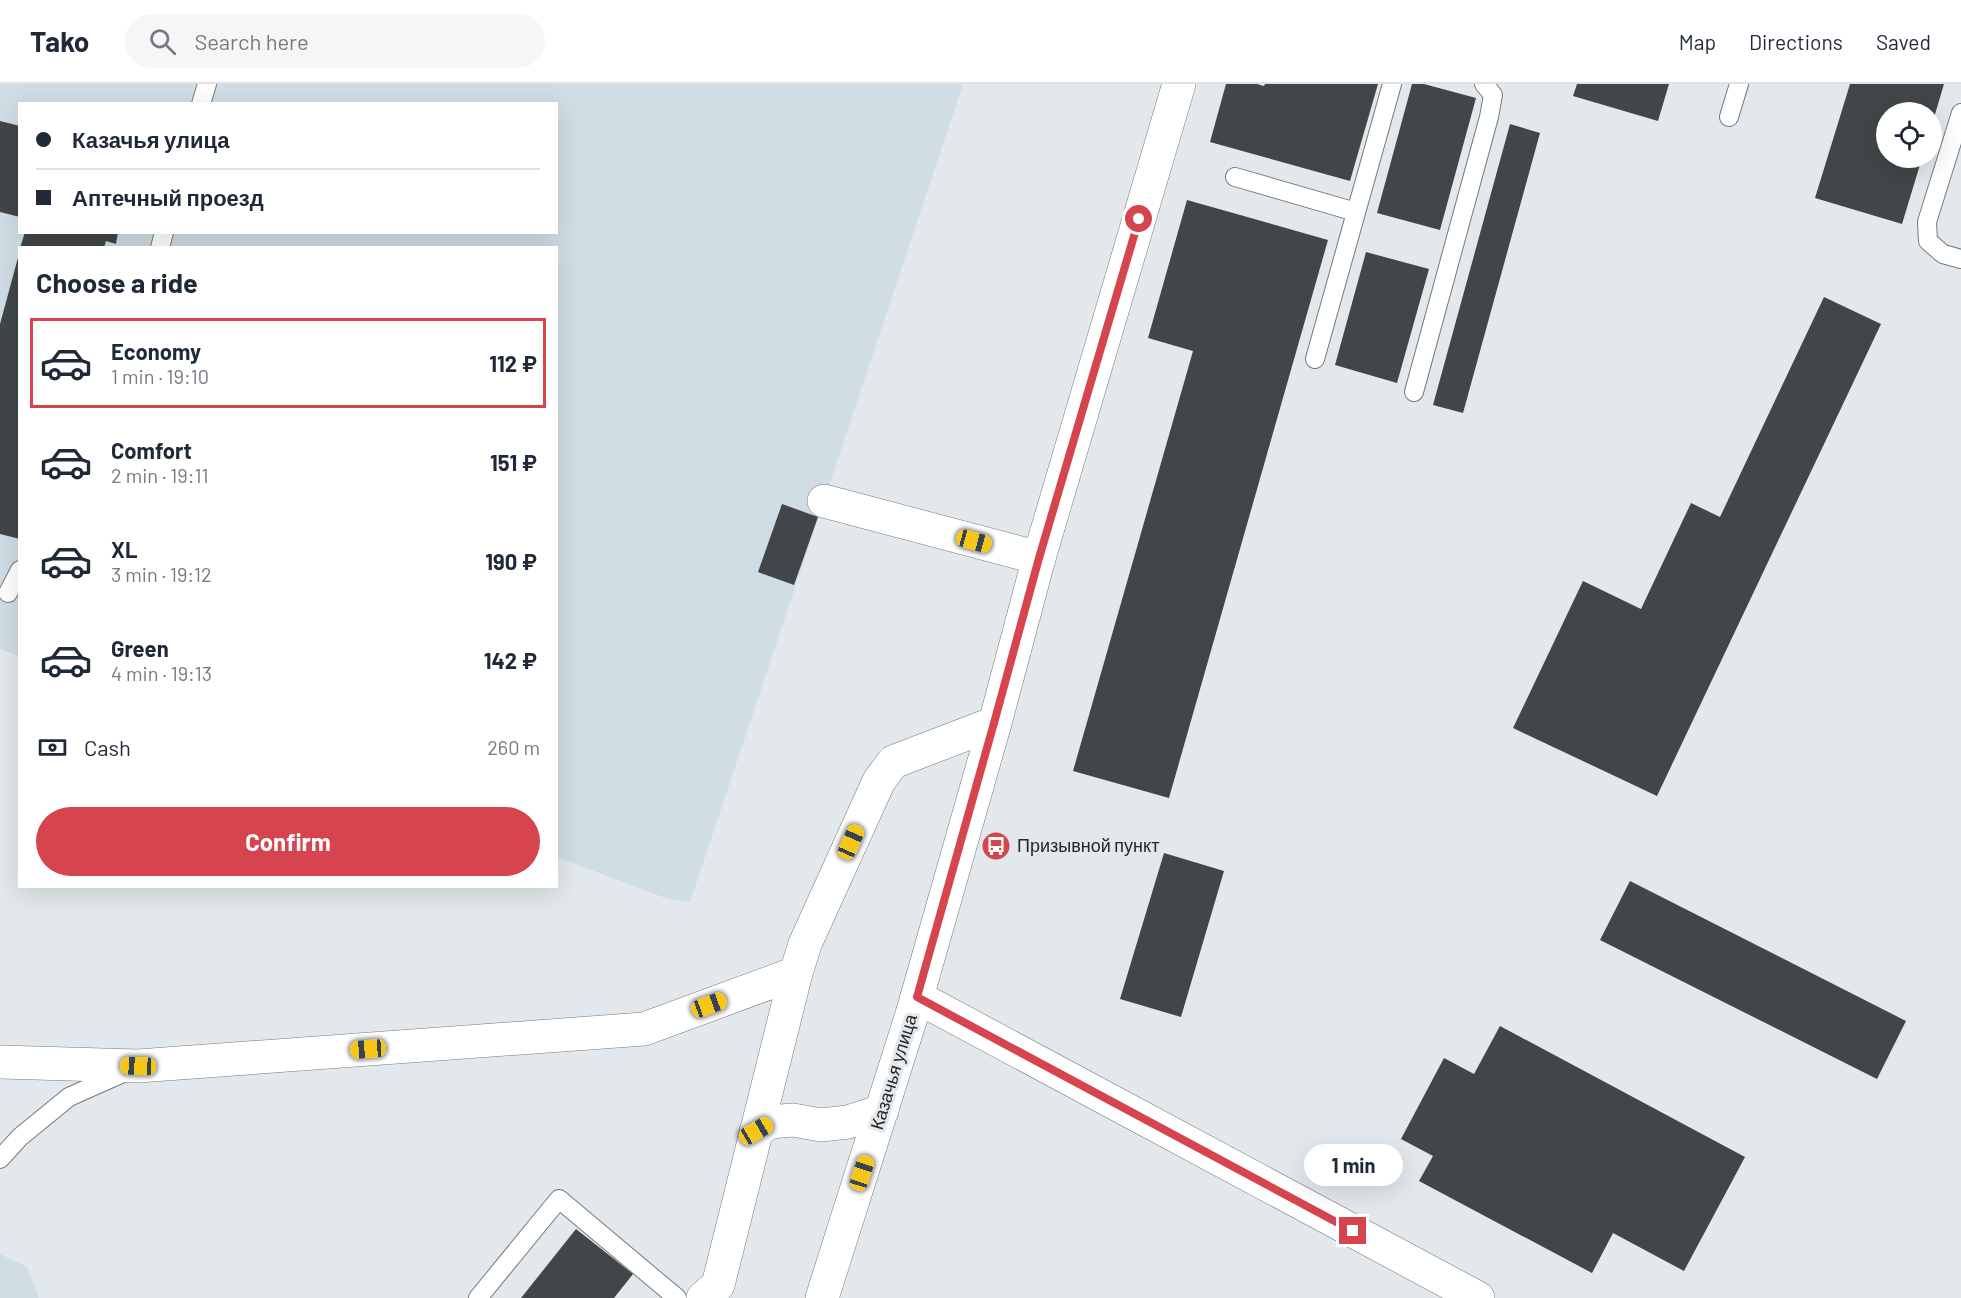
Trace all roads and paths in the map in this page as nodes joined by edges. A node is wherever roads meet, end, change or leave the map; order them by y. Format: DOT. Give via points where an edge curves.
graph roads {
  1 [pos="207,84"];
  2 [pos="1179,84"];
  3 [pos="1392,84"];
  4 [pos="1484,84"];
  5 [pos="1739,84"];
  6 [pos="202,102"];
  7 [pos="1961,113"];
  8 [pos="1729,117"];
  9 [pos="1235,177"];
  10 [pos="1356,212"];
  11 [pos="1961,259"];
  12 [pos="1315,359"];
  13 [pos="1414,392"];
  14 [pos="824,501"];
  15 [pos="1039,558"];
  16 [pos="18,574"];
  17 [pos="8,593"];
  18 [pos="994,723"];
  19 [pos="796,973"];
  20 [pos="917,997"];
  21 [pos="0,1062"];
  22 [pos="138,1066"];
  23 [pos="882,1111"];
  24 [pos="756,1131"];
  25 [pos="0,1159"];
  26 [pos="477,1298"];
  27 [pos="677,1298"];
  28 [pos="703,1298"];
  29 [pos="822,1298"];
  30 [pos="1478,1298"];
  1 -- 6 [label="lane"];
  2 -- 15 [label="street, Казачья улица"];
  3 -- 10 [label="lane"];
  4 -- 13 [label="lane" via="1493,94 1490,117"];
  5 -- 8 [label="lane"];
  7 -- 11 [label="lane" via="1927,222 1928,241 1943,254"];
  9 -- 10 [label="lane"];
  10 -- 12 [label="lane"];
  14 -- 15 [label="street"];
  15 -- 18 [label="street, Казачья улица"];
  16 -- 17 [label="lane"];
  18 -- 19 [label="street" via="893,762 879,781 805,944"];
  18 -- 20 [label="street, Казачья улица"];
  19 -- 22 [label="street" via="644,1029"];
  19 -- 24 [label="street"];
  20 -- 23 [label="street, Казачья улица"];
  20 -- 30 [label="street"];
  21 -- 22 [label="street"];
  22 -- 25 [label="lane" via="69,1097"];
  23 -- 24 [label="street" via="822,1125 793,1120 770,1122"];
  23 -- 29 [label="street, Казачья улица"];
  24 -- 28 [label="street" via="717,1285"];
  26 -- 27 [label="lane" via="560,1199"];
}
